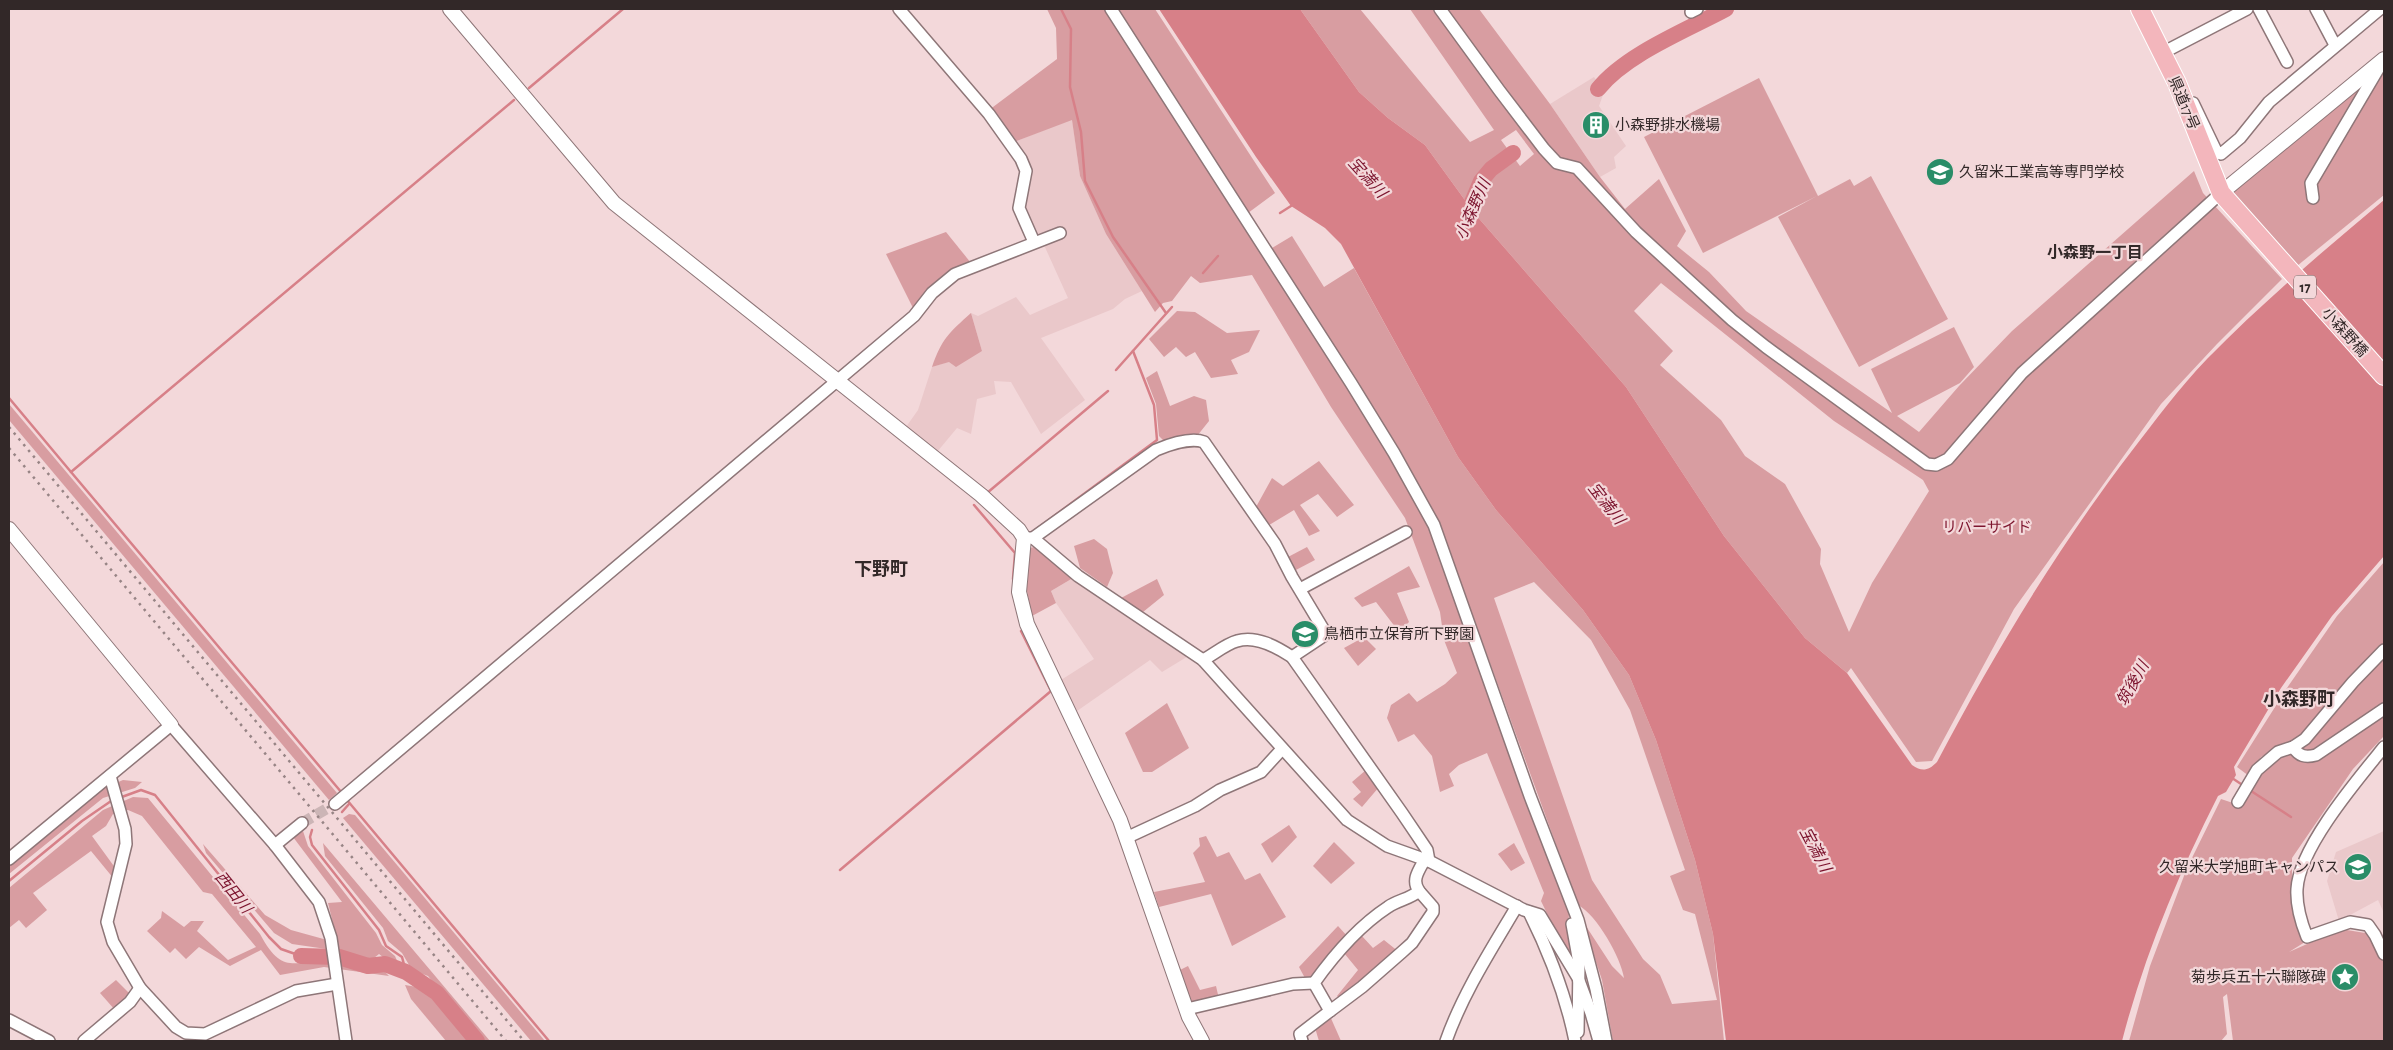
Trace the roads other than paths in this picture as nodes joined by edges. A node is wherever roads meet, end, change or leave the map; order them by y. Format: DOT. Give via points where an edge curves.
graph roads {
  1 [pos="450,9"];
  2 [pos="899,9"];
  3 [pos="1111,9"];
  4 [pos="1440,9"];
  5 [pos="2140,9"];
  6 [pos="2247,9"];
  7 [pos="2259,9"];
  8 [pos="2316,9"];
  9 [pos="2381,9"];
  10 [pos="2150,29"];
  11 [pos="2335,45"];
  12 [pos="2168,50"];
  13 [pos="2384,60"];
  14 [pos="2287,62"];
  15 [pos="2224,196"];
  16 [pos="2313,198"];
  17 [pos="1060,233"];
  18 [pos="1034,242"];
  19 [pos="2384,376"];
  20 [pos="837,382"];
  21 [pos="9,529"];
  22 [pos="1406,532"];
  23 [pos="1028,538"];
  24 [pos="1300,589"];
  25 [pos="2384,650"];
  26 [pos="1292,657"];
  27 [pos="1203,660"];
  28 [pos="2384,709"];
  29 [pos="171,725"];
  30 [pos="2293,747"];
  31 [pos="2384,747"];
  32 [pos="1282,749"];
  33 [pos="111,779"];
  34 [pos="342,798"];
  35 [pos="2238,802"];
  36 [pos="302,823"];
  37 [pos="1126,838"];
  38 [pos="274,845"];
  39 [pos="9,860"];
  40 [pos="1427,860"];
  41 [pos="1419,891"];
  42 [pos="1517,906"];
  43 [pos="1574,910"];
  44 [pos="1529,912"];
  45 [pos="2384,954"];
  46 [pos="1578,978"];
  47 [pos="1314,983"];
  48 [pos="337,984"];
  49 [pos="140,988"];
  50 [pos="1187,1010"];
  51 [pos="1330,1011"];
  52 [pos="9,1020"];
  53 [pos="49,1041"];
  54 [pos="84,1041"];
  55 [pos="346,1041"];
  56 [pos="1202,1041"];
  57 [pos="1302,1041"];
  58 [pos="1446,1041"];
  59 [pos="1576,1041"];
  60 [pos="1599,1041"];
  61 [pos="1606,1041"];
  1 -- 20 [label="street" via="614,203"];
  2 -- 18 [label="street" via="989,114 1021,159 1026,171 1020,208"];
  3 -- 43 [label="street" via="1351,383 1434,525"];
  4 -- 15 [label="street" via="1510,105 1557,162 1577,168 1636,232 1739,325 1927,464 1936,465 1948,459 2022,373"];
  5 -- 10 [label="main road, 県道17号 / 17"];
  6 -- 12 [label="street"];
  7 -- 14 [label="street"];
  8 -- 11 [label="street"];
  9 -- 11 [label="street"];
  10 -- 12 [label="street" via="2156,30"];
  10 -- 15 [label="main road, 県道17号 / 17"];
  11 -- 12 [label="street" via="2269,102 2240,138 2221,154 2217,153"];
  13 -- 15 [label="street"];
  13 -- 16 [label="street" via="2311,183"];
  15 -- 19 [label="main road, 小森野橋 / 17"];
  17 -- 18 [label="street"];
  18 -- 20 [label="street" via="955,274 932,293 914,316"];
  20 -- 23 [label="street" via="981,495"];
  20 -- 34 [label="street"];
  21 -- 29 [label="street"];
  22 -- 24 [label="street"];
  23 -- 24 [label="street" via="1156,450 1198,440 1204,442 1276,544"];
  23 -- 27 [label="street" via="1078,576"];
  23 -- 37 [label="street" via="1019,592 1027,624"];
  24 -- 26 [label="street" via="1325,635"];
  25 -- 30 [label="street" via="2305,739"];
  26 -- 27 [label="street" via="1261,641 1238,641"];
  26 -- 40 [label="street" via="1427,850"];
  27 -- 32 [label="street"];
  28 -- 30 [label="street" via="2316,754 2301,756"];
  29 -- 33 [label="street"];
  29 -- 38 [label="street"];
  30 -- 35 [label="street" via="2269,758"];
  31 -- 45 [label="street" via="2324,826 2300,869 2297,889 2306,938 2350,922 2368,925"];
  32 -- 37 [label="street" via="1262,772"];
  32 -- 40 [label="street" via="1347,820 1387,846"];
  33 -- 39 [label="street"];
  33 -- 49 [label="street" via="125,829 125,856 107,922 113,942"];
  36 -- 38 [label="street"];
  37 -- 50 [label="street"];
  38 -- 48 [label="street" via="319,902 331,938"];
  40 -- 41 [label="street" via="1415,878"];
  40 -- 42 [label="street"];
  41 -- 47 [label="street" via="1389,906 1360,929"];
  41 -- 51 [label="street" via="1433,907 1412,942"];
  42 -- 44 [label="street"];
  42 -- 58 [label="street" via="1473,980"];
  43 -- 46 [label="street" via="1571,918 1579,964"];
  43 -- 61 [label="street"];
  44 -- 46 [label="street" via="1540,915"];
  44 -- 59 [label="street" via="1554,967"];
  46 -- 59 [label="street"];
  46 -- 60 [label="street"];
  47 -- 50 [label="street" via="1293,984"];
  47 -- 51 [label="street"];
  48 -- 49 [label="street" via="296,991 221,1028 196,1035 176,1027"];
  48 -- 55 [label="street"];
  49 -- 54 [label="street" via="130,1002"];
  50 -- 56 [label="street"];
  51 -- 57 [label="street" via="1300,1034"];
  52 -- 53 [label="street"];
}
